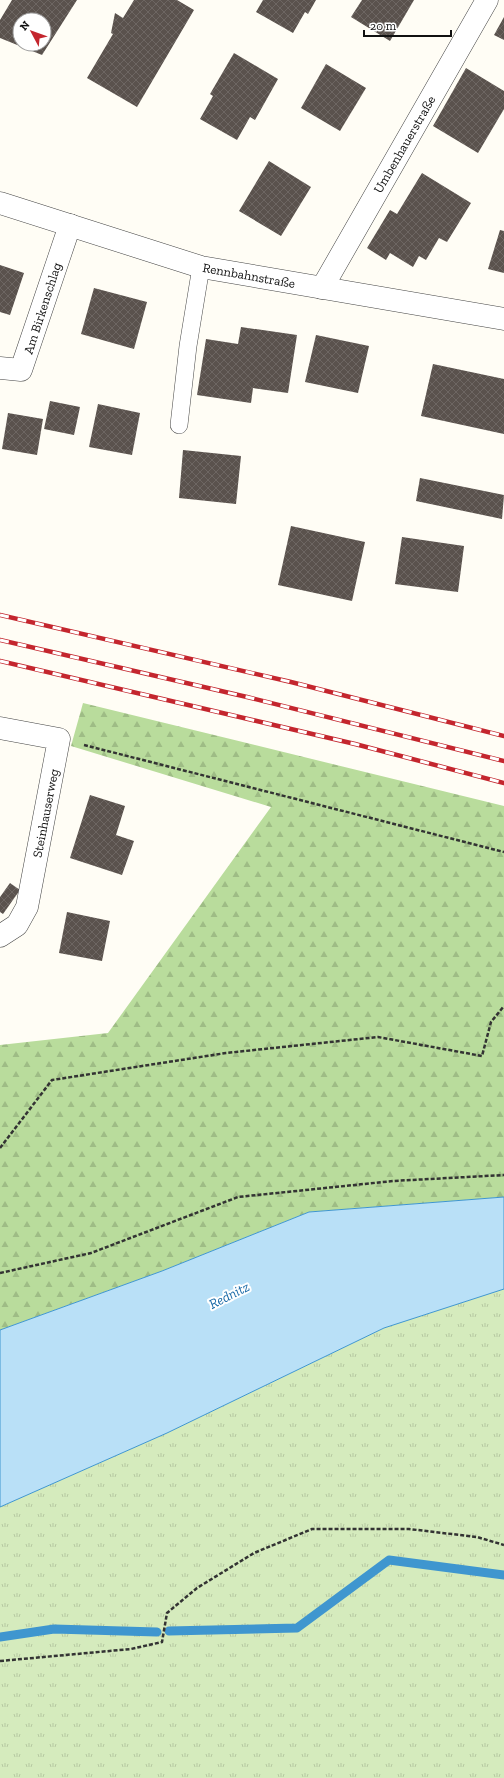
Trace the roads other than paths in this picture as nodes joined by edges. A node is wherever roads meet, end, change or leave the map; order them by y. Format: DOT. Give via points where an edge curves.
graph roads {
  1 [pos="487,0"];
  2 [pos="0,203"];
  3 [pos="70,225"];
  4 [pos="201,267"];
  5 [pos="322,288"];
  6 [pos="504,319"];
  7 [pos="0,368"];
  8 [pos="179,424"];
  9 [pos="0,728"];
  10 [pos="0,936"];
  1 -- 5 [label="street, Umbenhauerstraße"];
  2 -- 3 [label="street, Rennbahnstraße"];
  3 -- 4 [label="street, Rennbahnstraße"];
  3 -- 7 [label="street, Am Birkenschlag" via="21,370"];
  4 -- 5 [label="street, Rennbahnstraße"];
  4 -- 8 [label="lane"];
  5 -- 6 [label="street, Rennbahnstraße"];
  9 -- 10 [label="street, Steinhauserweg" via="59,739 27,907 17,925"];
}
